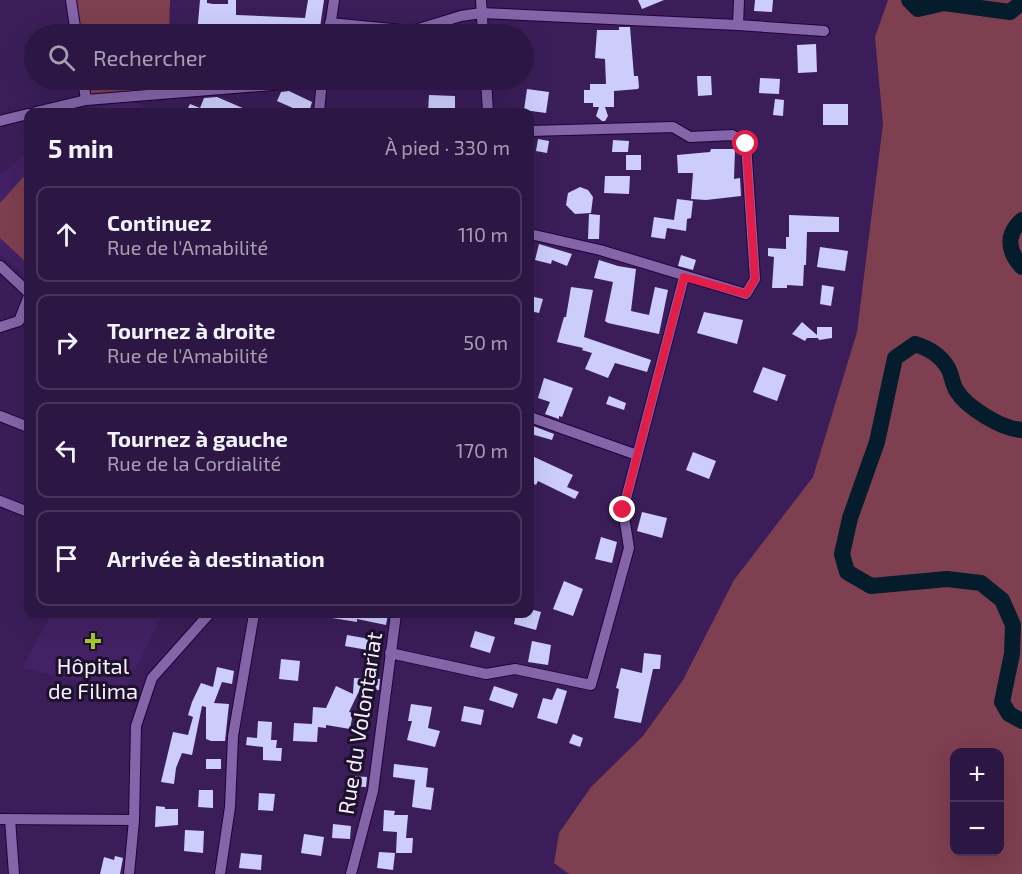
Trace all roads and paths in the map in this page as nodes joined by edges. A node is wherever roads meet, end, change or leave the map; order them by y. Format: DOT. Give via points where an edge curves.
graph roads {
  1 [pos="71,0"];
  2 [pos="334,0"];
  3 [pos="481,0"];
  4 [pos="739,0"];
  5 [pos="482,13"];
  6 [pos="75,24"];
  7 [pos="330,24"];
  8 [pos="435,24"];
  9 [pos="483,24"];
  10 [pos="738,25"];
  11 [pos="824,31"];
  12 [pos="84,90"];
  13 [pos="204,90"];
  14 [pos="321,90"];
  15 [pos="487,90"];
  16 [pos="86,100"];
  17 [pos="53,108"];
  18 [pos="319,108"];
  19 [pos="488,108"];
  20 [pos="24,115"];
  21 [pos="0,121"];
  22 [pos="534,131"];
  23 [pos="534,235"];
  24 [pos="0,266"];
  25 [pos="684,277"];
  26 [pos="24,288"];
  27 [pos="24,308"];
  28 [pos="0,327"];
  29 [pos="0,416"];
  30 [pos="534,418"];
  31 [pos="24,425"];
  32 [pos="637,455"];
  33 [pos="0,501"];
  34 [pos="24,510"];
  35 [pos="205,618"];
  36 [pos="253,618"];
  37 [pos="395,618"];
  38 [pos="390,653"];
  39 [pos="5,819"];
  40 [pos="134,820"];
  41 [pos="14,874"];
  42 [pos="129,874"];
  43 [pos="220,874"];
  44 [pos="351,874"];
  1 -- 6 [label="street"];
  2 -- 7 [label="street"];
  3 -- 5 [label="street"];
  4 -- 10 [label="street"];
  5 -- 8 [label="street"];
  5 -- 9 [label="street"];
  5 -- 10 [label="street"];
  10 -- 11 [label="street"];
  12 -- 16 [label="street"];
  13 -- 16 [label="street"];
  14 -- 18 [label="street"];
  15 -- 19 [label="street"];
  16 -- 17 [label="street"];
  20 -- 21 [label="street"];
  22 -- 25 [label="street" via="673,127 690,137 732,135 746,144 755,279 746,294"];
  23 -- 25 [label="street" via="600,250"];
  24 -- 26 [label="street"];
  25 -- 32 [label="street"];
  27 -- 28 [label="street" via="19,321"];
  29 -- 31 [label="street"];
  30 -- 32 [label="street"];
  32 -- 38 [label="street" via="623,510 629,548 591,685 515,669 486,674"];
  33 -- 34 [label="street"];
  35 -- 40 [label="street" via="152,678 136,726"];
  36 -- 43 [label="street" via="233,736 230,807"];
  37 -- 38 [label="street, Rue du Volontariat"];
  38 -- 44 [label="street, Rue du Volontariat" via="373,791"];
  39 -- 40 [label="street"];
  39 -- 41 [label="street"];
  40 -- 42 [label="street"];
}
